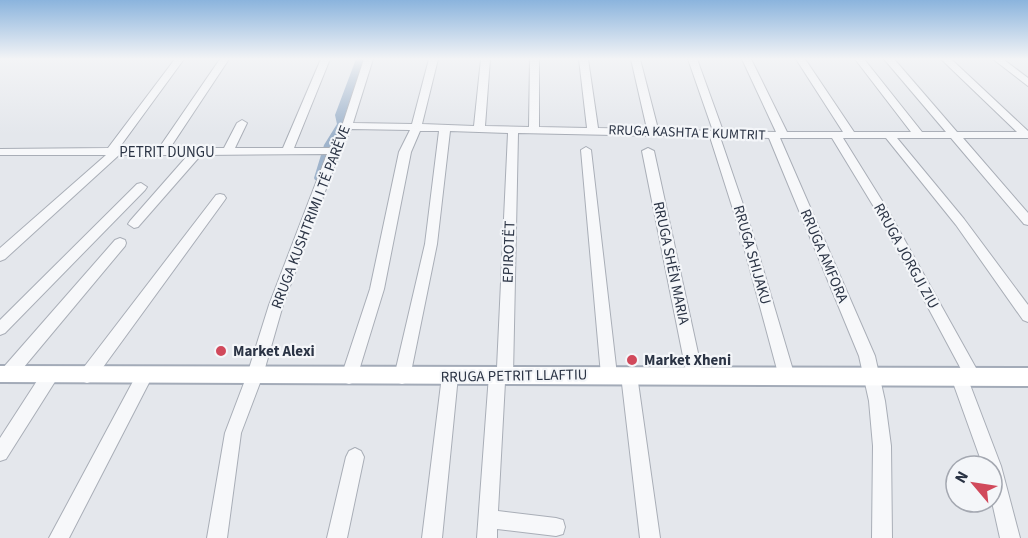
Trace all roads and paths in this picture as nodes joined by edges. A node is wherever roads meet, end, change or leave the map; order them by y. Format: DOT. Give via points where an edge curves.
graph roads {
  1 [pos="161,84"];
  2 [pos="207,84"];
  3 [pos="315,84"];
  4 [pos="360,84"];
  5 [pos="428,84"];
  6 [pos="483,84"];
  7 [pos="535,84"];
  8 [pos="587,84"];
  9 [pos="642,84"];
  10 [pos="701,84"];
  11 [pos="757,84"];
  12 [pos="817,84"];
  13 [pos="880,84"];
  14 [pos="911,84"];
  15 [pos="973,84"];
  16 [pos="242,123"];
  17 [pos="347,126"];
  18 [pos="416,128"];
  19 [pos="445,129"];
  20 [pos="479,129"];
  21 [pos="513,130"];
  22 [pos="534,130"];
  23 [pos="593,130"];
  24 [pos="653,132"];
  25 [pos="717,134"];
  26 [pos="778,135"];
  27 [pos="1027,135"];
  28 [pos="836,136"];
  29 [pos="851,136"];
  30 [pos="890,136"];
  31 [pos="920,136"];
  32 [pos="956,136"];
  33 [pos="586,150"];
  34 [pos="163,151"];
  35 [pos="287,151"];
  36 [pos="332,151"];
  37 [pos="648,151"];
  38 [pos="0,152"];
  39 [pos="113,152"];
  40 [pos="197,152"];
  41 [pos="226,152"];
  42 [pos="141,187"];
  43 [pos="220,198"];
  44 [pos="1028,222"];
  45 [pos="134,224"];
  46 [pos="120,243"];
  47 [pos="0,256"];
  48 [pos="1028,316"];
  49 [pos="0,329"];
  50 [pos="4,375"];
  51 [pos="50,375"];
  52 [pos="255,375"];
  53 [pos="501,375"];
  54 [pos="609,375"];
  55 [pos="629,375"];
  56 [pos="87,376"];
  57 [pos="144,376"];
  58 [pos="450,376"];
  59 [pos="695,376"];
  60 [pos="349,377"];
  61 [pos="402,377"];
  62 [pos="787,377"];
  63 [pos="966,377"];
  64 [pos="1028,377"];
  65 [pos="872,378"];
  66 [pos="0,453"];
  67 [pos="988,454"];
  68 [pos="355,457"];
  69 [pos="1004,514"];
  70 [pos="556,527"];
  71 [pos="487,529"];
  72 [pos="59,538"];
  73 [pos="217,538"];
  74 [pos="337,538"];
  75 [pos="432,538"];
  76 [pos="650,538"];
  77 [pos="882,538"];
  78 [pos="1010,538"];
  1 -- 39 [label="street"];
  2 -- 34 [label="street"];
  3 -- 35 [label="street"];
  4 -- 17 [label="street, RRUGA KUSHTRIMI I TË PARËVE"];
  5 -- 18 [label="street"];
  6 -- 20 [label="street"];
  7 -- 22 [label="street"];
  8 -- 23 [label="street"];
  9 -- 24 [label="street"];
  10 -- 25 [label="street, RRUGA SHIJAKU"];
  11 -- 26 [label="street, RRUGA AMFORA"];
  12 -- 29 [label="street"];
  13 -- 31 [label="street"];
  14 -- 32 [label="street"];
  15 -- 27 [label="street"];
  16 -- 41 [label="street"];
  17 -- 18 [label="street, RRUGA KASHTA E KUMTRIT"];
  17 -- 36 [label="street, RRUGA KUSHTRIMI I TË PARËVE"];
  18 -- 19 [label="street, RRUGA KASHTA E KUMTRIT"];
  18 -- 60 [label="street" via="405,152 377,289"];
  19 -- 20 [label="street, RRUGA KASHTA E KUMTRIT"];
  19 -- 61 [label="street" via="431,244"];
  20 -- 21 [label="street, RRUGA KASHTA E KUMTRIT"];
  21 -- 22 [label="street, RRUGA KASHTA E KUMTRIT"];
  21 -- 53 [label="street, EPIROTËT"];
  22 -- 23 [label="street, RRUGA KASHTA E KUMTRIT"];
  23 -- 24 [label="street, RRUGA KASHTA E KUMTRIT"];
  24 -- 25 [label="street, RRUGA KASHTA E KUMTRIT"];
  25 -- 26 [label="street, RRUGA KASHTA E KUMTRIT"];
  25 -- 62 [label="street, RRUGA SHIJAKU"];
  26 -- 28 [label="street, RRUGA KASHTA E KUMTRIT"];
  26 -- 65 [label="street, RRUGA AMFORA" via="867,356"];
  27 -- 32 [label="street, RRUGA KASHTA E KUMTRIT"];
  28 -- 29 [label="street, RRUGA KASHTA E KUMTRIT"];
  28 -- 63 [label="street, RRUGA JORGJI ZIU" via="883,212"];
  29 -- 30 [label="street, RRUGA KASHTA E KUMTRIT"];
  30 -- 31 [label="street, RRUGA KASHTA E KUMTRIT"];
  30 -- 48 [label="street" via="960,222"];
  31 -- 32 [label="street, RRUGA KASHTA E KUMTRIT"];
  32 -- 44 [label="street"];
  33 -- 54 [label="street"];
  34 -- 39 [label="street, PETRIT DUNGU"];
  34 -- 40 [label="street, PETRIT DUNGU"];
  35 -- 36 [label="street, PETRIT DUNGU"];
  35 -- 41 [label="street, PETRIT DUNGU"];
  36 -- 52 [label="street, RRUGA KUSHTRIMI I TË PARËVE"];
  37 -- 59 [label="street, RRUGA SHËN MARIA"];
  38 -- 39 [label="street, PETRIT DUNGU"];
  39 -- 47 [label="street"];
  40 -- 41 [label="street, PETRIT DUNGU"];
  40 -- 45 [label="street"];
  42 -- 49 [label="street"];
  43 -- 56 [label="street"];
  46 -- 50 [label="street"];
  50 -- 51 [label="main road, RRUGA PETRIT LLAFTIU"];
  51 -- 56 [label="main road, RRUGA PETRIT LLAFTIU"];
  51 -- 66 [label="street"];
  52 -- 57 [label="main road, RRUGA PETRIT LLAFTIU"];
  52 -- 60 [label="main road, RRUGA PETRIT LLAFTIU"];
  52 -- 73 [label="street, RRUGA KUSHTRIMI I TË PARËVE" via="233,433"];
  53 -- 54 [label="main road, RRUGA PETRIT LLAFTIU"];
  53 -- 58 [label="main road, RRUGA PETRIT LLAFTIU"];
  53 -- 71 [label="street, EPIROTËT"];
  54 -- 55 [label="main road, RRUGA PETRIT LLAFTIU"];
  55 -- 59 [label="main road, RRUGA PETRIT LLAFTIU"];
  55 -- 76 [label="street"];
  56 -- 57 [label="main road, RRUGA PETRIT LLAFTIU"];
  57 -- 72 [label="street"];
  58 -- 61 [label="main road, RRUGA PETRIT LLAFTIU"];
  58 -- 75 [label="street"];
  59 -- 62 [label="main road, RRUGA PETRIT LLAFTIU"];
  60 -- 61 [label="main road, RRUGA PETRIT LLAFTIU"];
  62 -- 65 [label="main road, RRUGA PETRIT LLAFTIU"];
  63 -- 64 [label="main road, RRUGA PETRIT LLAFTIU"];
  63 -- 65 [label="main road, RRUGA PETRIT LLAFTIU"];
  63 -- 67 [label="street, RRUGA JORGJI ZIU"];
  65 -- 77 [label="street, RRUGA AMFORA" via="884,464"];
  68 -- 74 [label="street"];
  69 -- 78 [label="street, RRUGA JORGJI ZIU"];
  70 -- 71 [label="street"];
}
